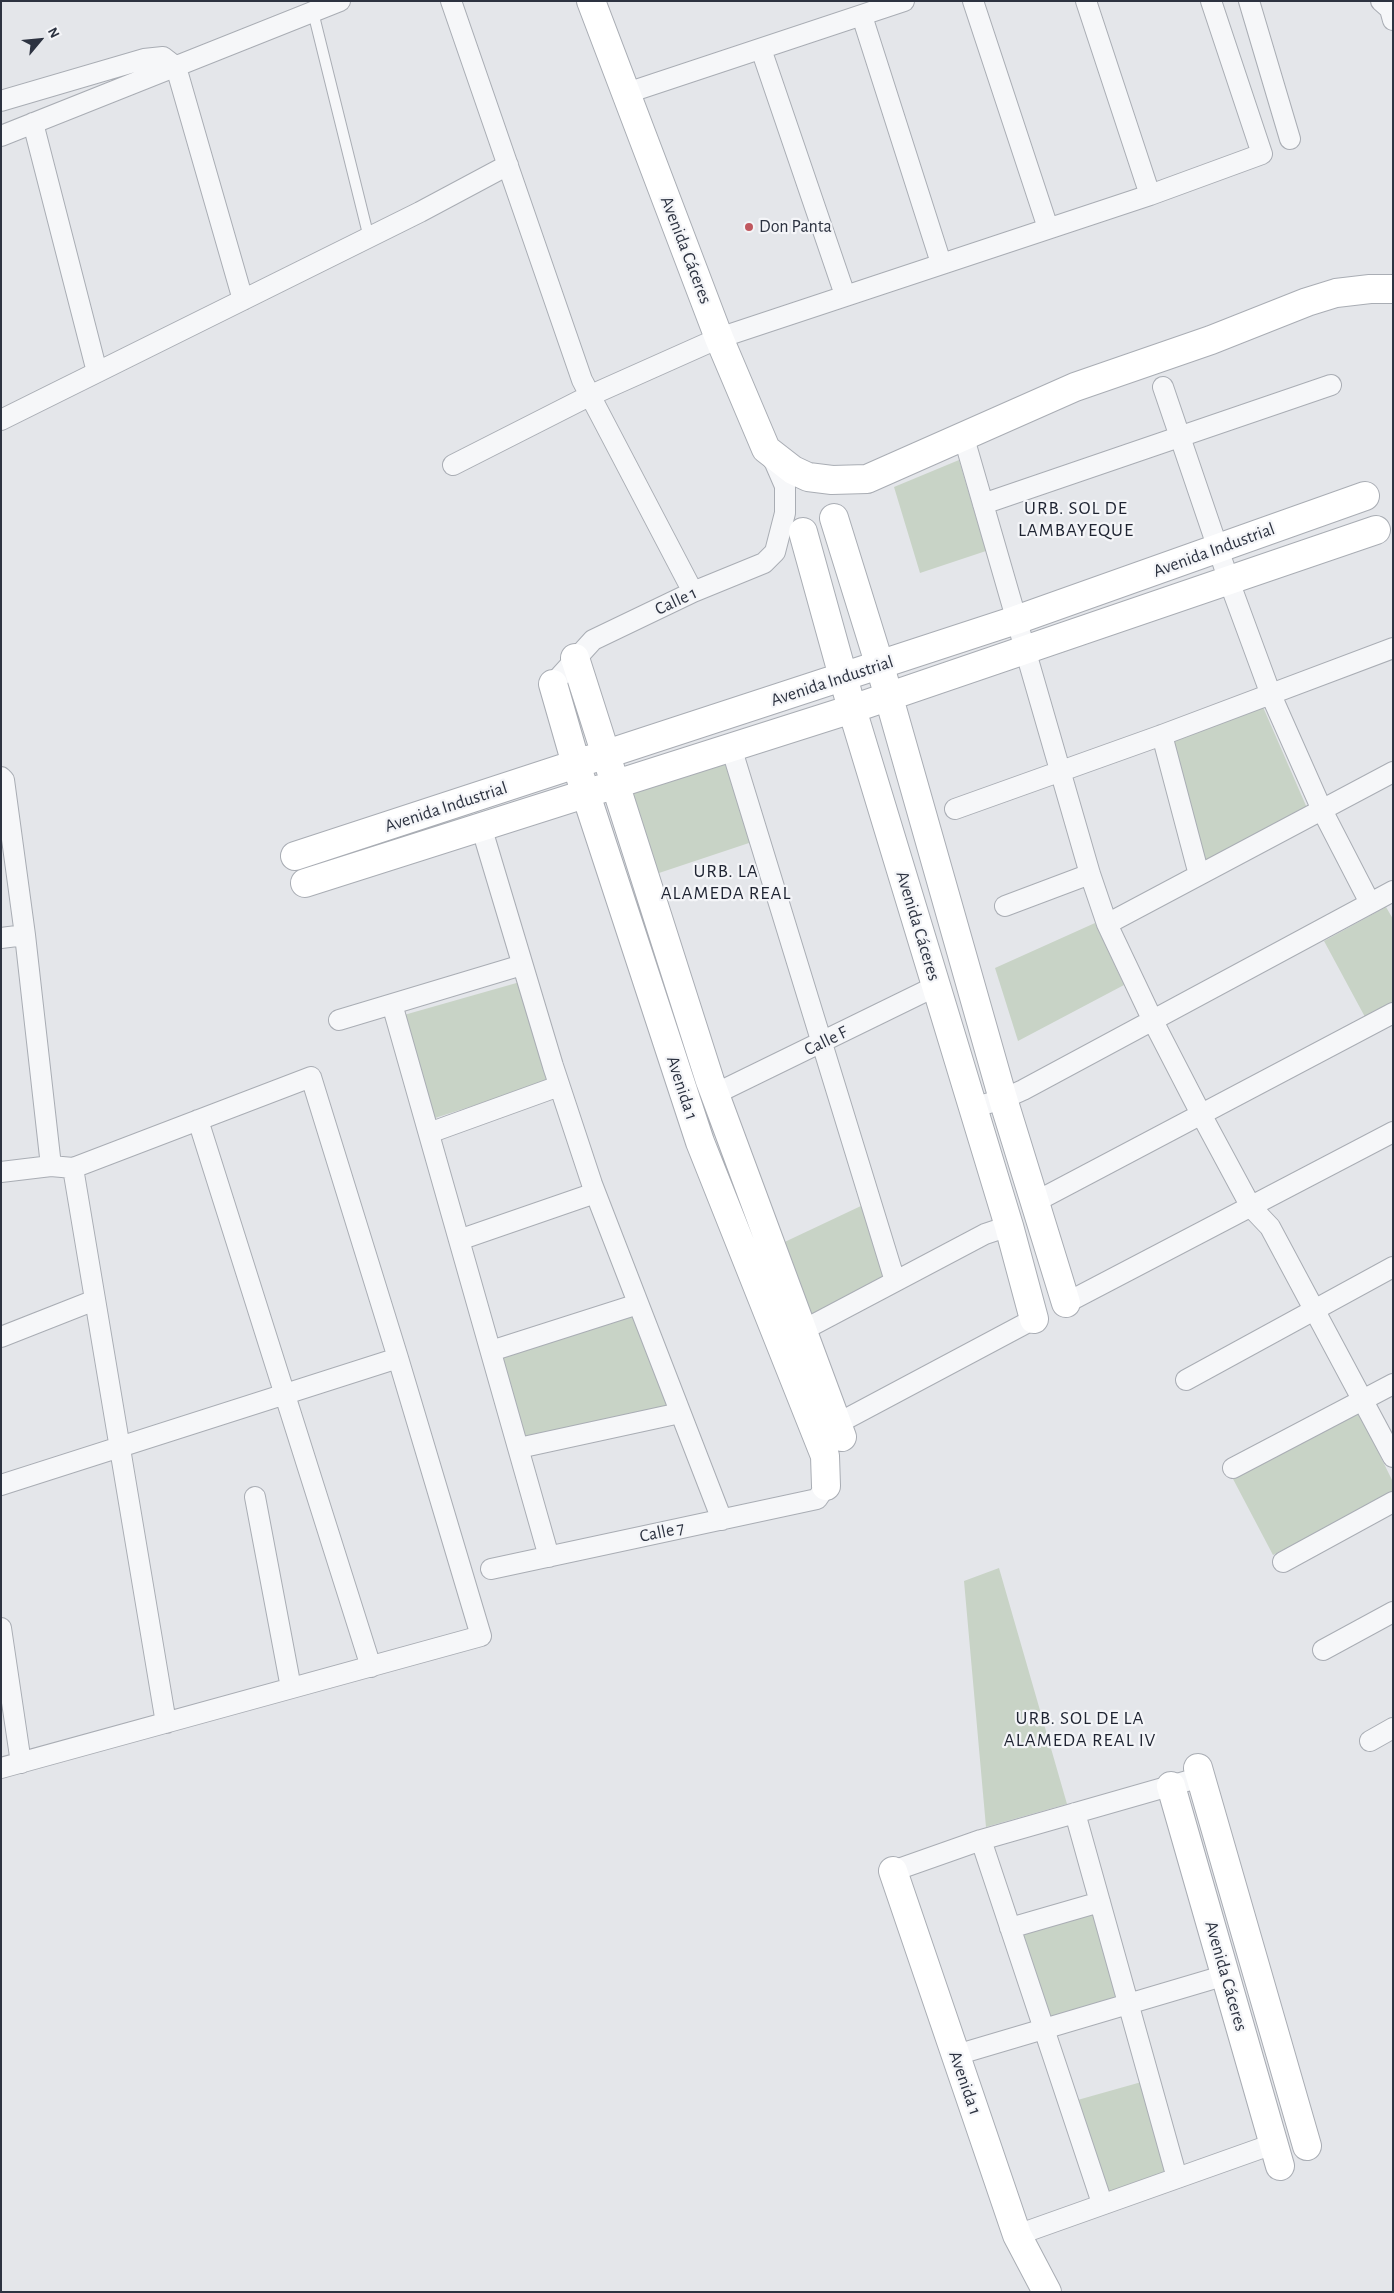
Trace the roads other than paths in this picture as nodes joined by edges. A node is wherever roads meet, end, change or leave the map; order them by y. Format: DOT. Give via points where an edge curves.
graph roads {
  1 [pos="340,1"];
  2 [pos="451,1"];
  3 [pos="591,1"];
  4 [pos="904,1"];
  5 [pos="973,1"];
  6 [pos="1086,1"];
  7 [pos="1211,1"];
  8 [pos="1249,1"];
  9 [pos="1381,1"];
  10 [pos="313,12"];
  11 [pos="862,16"];
  12 [pos="1393,20"];
  13 [pos="761,49"];
  14 [pos="176,67"];
  15 [pos="627,93"];
  16 [pos="1,101"];
  17 [pos="33,124"];
  18 [pos="1,136"];
  19 [pos="1290,139"];
  20 [pos="508,164"];
  21 [pos="1150,195"];
  22 [pos="1048,228"];
  23 [pos="369,238"];
  24 [pos="941,263"];
  25 [pos="1393,290"];
  26 [pos="845,295"];
  27 [pos="243,300"];
  28 [pos="719,338"];
  29 [pos="97,372"];
  30 [pos="1331,385"];
  31 [pos="1163,387"];
  32 [pos="589,396"];
  33 [pos="1,420"];
  34 [pos="1180,436"];
  35 [pos="964,438"];
  36 [pos="766,449"];
  37 [pos="453,465"];
  38 [pos="1365,496"];
  39 [pos="983,504"];
  40 [pos="834,518"];
  41 [pos="794,523"];
  42 [pos="1376,530"];
  43 [pos="1218,548"];
  44 [pos="1229,581"];
  45 [pos="693,592"];
  46 [pos="1016,620"];
  47 [pos="1393,648"];
  48 [pos="1025,651"];
  49 [pos="575,658"];
  50 [pos="880,666"];
  51 [pos="843,678"];
  52 [pos="553,684"];
  53 [pos="1271,694"];
  54 [pos="888,696"];
  55 [pos="852,709"];
  56 [pos="1162,735"];
  57 [pos="731,747"];
  58 [pos="606,755"];
  59 [pos="576,764"];
  60 [pos="1060,772"];
  61 [pos="1393,772"];
  62 [pos="1,777"];
  63 [pos="615,784"];
  64 [pos="586,793"];
  65 [pos="955,809"];
  66 [pos="1322,810"];
  67 [pos="481,826"];
  68 [pos="295,856"];
  69 [pos="1090,874"];
  70 [pos="1199,875"];
  71 [pos="305,883"];
  72 [pos="1393,891"];
  73 [pos="1370,903"];
  74 [pos="1005,906"];
  75 [pos="1106,924"];
  76 [pos="25,935"];
  77 [pos="1,938"];
  78 [pos="522,964"];
  79 [pos="936,986"];
  80 [pos="392,1004"];
  81 [pos="1393,1013"];
  82 [pos="339,1020"];
  83 [pos="1153,1021"];
  84 [pos="823,1042"];
  85 [pos="559,1086"];
  86 [pos="715,1094"];
  87 [pos="1003,1099"];
  88 [pos="972,1108"];
  89 [pos="1202,1116"];
  90 [pos="198,1120"];
  91 [pos="1393,1132"];
  92 [pos="429,1133"];
  93 [pos="51,1166"];
  94 [pos="73,1168"];
  95 [pos="1,1172"];
  96 [pos="595,1194"];
  97 [pos="1035,1202"];
  98 [pos="1251,1207"];
  99 [pos="1009,1226"];
  100 [pos="459,1240"];
  101 [pos="1393,1267"];
  102 [pos="895,1281"];
  103 [pos="95,1300"];
  104 [pos="638,1304"];
  105 [pos="1066,1304"];
  106 [pos="1314,1310"];
  107 [pos="1034,1320"];
  108 [pos="811,1326"];
  109 [pos="1,1337"];
  110 [pos="491,1351"];
  111 [pos="398,1358"];
  112 [pos="1186,1380"];
  113 [pos="1393,1384"];
  114 [pos="285,1394"];
  115 [pos="1362,1400"];
  116 [pos="680,1413"];
  117 [pos="845,1428"];
  118 [pos="120,1447"];
  119 [pos="518,1448"];
  120 [pos="1393,1457"];
  121 [pos="1233,1468"];
  122 [pos="1,1485"];
  123 [pos="826,1486"];
  124 [pos="255,1497"];
  125 [pos="1393,1502"];
  126 [pos="722,1520"];
  127 [pos="549,1556"];
  128 [pos="1283,1562"];
  129 [pos="491,1569"];
  130 [pos="1393,1612"];
  131 [pos="1,1628"];
  132 [pos="1322,1650"];
  133 [pos="371,1667"];
  134 [pos="291,1688"];
  135 [pos="166,1723"];
  136 [pos="1393,1728"];
  137 [pos="1370,1740"];
  138 [pos="21,1763"];
  139 [pos="1,1768"];
  140 [pos="1200,1772"];
  141 [pos="1171,1786"];
  142 [pos="1075,1813"];
  143 [pos="981,1840"];
  144 [pos="893,1871"];
  145 [pos="1100,1902"];
  146 [pos="1010,1928"];
  147 [pos="1226,1974"];
  148 [pos="1129,2004"];
  149 [pos="1044,2029"];
  150 [pos="956,2055"];
  151 [pos="1307,2146"];
  152 [pos="1276,2155"];
  153 [pos="1177,2178"];
  154 [pos="1102,2203"];
  155 [pos="1017,2235"];
  156 [pos="1047,2292"];
  1 -- 10 [label="street"];
  2 -- 20 [label="street"];
  3 -- 15 [label="street, Avenida Cáceres"];
  4 -- 11 [label="street"];
  5 -- 22 [label="street"];
  6 -- 21 [label="street"];
  7 -- 21 [label="street" via="1262,154"];
  8 -- 19 [label="street"];
  9 -- 12 [label="street" via="1390,10"];
  10 -- 14 [label="street"];
  10 -- 23 [label="lane"];
  11 -- 13 [label="street"];
  11 -- 24 [label="street"];
  13 -- 15 [label="street"];
  13 -- 26 [label="street"];
  14 -- 16 [label="street" via="163,57 144,59"];
  14 -- 17 [label="street"];
  14 -- 27 [label="street"];
  15 -- 28 [label="street, Avenida Cáceres"];
  17 -- 18 [label="street"];
  17 -- 29 [label="street"];
  20 -- 23 [label="street"];
  20 -- 32 [label="street"];
  21 -- 22 [label="street"];
  22 -- 24 [label="street"];
  23 -- 27 [label="street"];
  24 -- 26 [label="street"];
  25 -- 35 [label="street" via="1370,288 1307,302 1211,340 1075,387"];
  26 -- 28 [label="street"];
  27 -- 29 [label="street"];
  28 -- 32 [label="street"];
  28 -- 36 [label="street, Avenida Cáceres"];
  29 -- 33 [label="street"];
  30 -- 34 [label="street"];
  31 -- 34 [label="street"];
  32 -- 37 [label="street"];
  32 -- 45 [label="street"];
  34 -- 39 [label="street"];
  34 -- 43 [label="street"];
  35 -- 36 [label="street, Avenida Cáceres" via="868,479 808,477"];
  35 -- 39 [label="street"];
  36 -- 41 [label="street, Calle 1" via="784,486"];
  38 -- 43 [label="street, Avenida Industrial"];
  39 -- 46 [label="street"];
  40 -- 50 [label="street, Avenida Cáceres"];
  41 -- 45 [label="street, Calle 1" via="776,552 764,562"];
  41 -- 51 [label="street, Avenida Cáceres"];
  42 -- 44 [label="street, Avenida Industrial"];
  43 -- 44 [label="street"];
  43 -- 46 [label="street, Avenida Industrial"];
  44 -- 48 [label="street, Avenida Industrial"];
  44 -- 53 [label="street"];
  45 -- 49 [label="street, Calle 1" via="593,640"];
  46 -- 48 [label="street"];
  46 -- 50 [label="street, Avenida Industrial"];
  47 -- 53 [label="street"];
  48 -- 54 [label="street, Avenida Industrial"];
  48 -- 60 [label="street"];
  49 -- 52 [label="street, Calle 1"];
  49 -- 58 [label="street, Avenida 1"];
  50 -- 51 [label="street, Avenida Industrial"];
  50 -- 54 [label="street, Avenida Cáceres"];
  51 -- 55 [label="street, Avenida Cáceres"];
  51 -- 58 [label="street, Avenida Industrial"];
  52 -- 59 [label="street, Avenida 1"];
  53 -- 56 [label="street"];
  53 -- 66 [label="street"];
  54 -- 55 [label="street, Avenida Industrial"];
  54 -- 87 [label="street, Avenida Cáceres"];
  55 -- 57 [label="street, Avenida Industrial"];
  55 -- 79 [label="street, Avenida Cáceres"];
  56 -- 60 [label="street"];
  56 -- 70 [label="street"];
  57 -- 63 [label="street, Avenida Industrial"];
  57 -- 84 [label="street"];
  58 -- 59 [label="street, Avenida Industrial"];
  58 -- 63 [label="street, Avenida 1"];
  59 -- 64 [label="street, Avenida 1"];
  59 -- 68 [label="street, Avenida Industrial"];
  60 -- 65 [label="street"];
  60 -- 69 [label="street"];
  61 -- 66 [label="street"];
  62 -- 76 [label="street" via="4,780"];
  63 -- 64 [label="street, Avenida Industrial"];
  63 -- 86 [label="street, Avenida 1"];
  64 -- 67 [label="street, Avenida Industrial"];
  64 -- 123 [label="street, Avenida 1" via="700,1142 825,1456"];
  66 -- 70 [label="street"];
  66 -- 73 [label="street"];
  67 -- 71 [label="street, Avenida Industrial"];
  67 -- 78 [label="street"];
  69 -- 74 [label="street"];
  69 -- 75 [label="street"];
  70 -- 75 [label="street"];
  72 -- 73 [label="street"];
  73 -- 83 [label="street"];
  75 -- 83 [label="street"];
  76 -- 77 [label="street"];
  76 -- 93 [label="street"];
  78 -- 80 [label="street"];
  78 -- 85 [label="street"];
  79 -- 84 [label="street, Calle F"];
  79 -- 88 [label="street, Avenida Cáceres"];
  80 -- 82 [label="street"];
  80 -- 92 [label="street"];
  81 -- 89 [label="street"];
  83 -- 87 [label="street"];
  83 -- 89 [label="street"];
  84 -- 86 [label="street, Calle F"];
  84 -- 102 [label="street"];
  85 -- 92 [label="street"];
  85 -- 96 [label="street"];
  86 -- 117 [label="street, Avenida 1"];
  87 -- 88 [label="street"];
  87 -- 97 [label="street, Avenida Cáceres"];
  88 -- 99 [label="street, Avenida Cáceres"];
  89 -- 97 [label="street"];
  89 -- 98 [label="street"];
  90 -- 94 [label="street"];
  90 -- 111 [label="street" via="311,1077"];
  90 -- 114 [label="street"];
  91 -- 98 [label="street"];
  92 -- 100 [label="street"];
  93 -- 94 [label="street"];
  93 -- 95 [label="street"];
  94 -- 103 [label="street"];
  96 -- 100 [label="street"];
  96 -- 104 [label="street"];
  97 -- 105 [label="street, Avenida Cáceres"];
  98 -- 105 [label="street"];
  98 -- 106 [label="street" via="1270,1227"];
  99 -- 102 [label="street" via="984,1234"];
  99 -- 107 [label="street, Avenida Cáceres"];
  100 -- 110 [label="street"];
  101 -- 106 [label="street"];
  102 -- 108 [label="street"];
  103 -- 109 [label="street"];
  103 -- 118 [label="street"];
  104 -- 110 [label="street"];
  104 -- 116 [label="street"];
  106 -- 112 [label="street"];
  106 -- 115 [label="street"];
  107 -- 117 [label="street"];
  110 -- 119 [label="street"];
  111 -- 114 [label="street"];
  111 -- 133 [label="street" via="480,1636"];
  113 -- 115 [label="street"];
  114 -- 118 [label="street"];
  114 -- 133 [label="street"];
  115 -- 120 [label="street"];
  115 -- 121 [label="street"];
  116 -- 119 [label="street"];
  116 -- 126 [label="street"];
  118 -- 122 [label="street"];
  118 -- 135 [label="street"];
  119 -- 127 [label="street"];
  123 -- 126 [label="street, Calle 7" via="817,1499"];
  124 -- 134 [label="street"];
  125 -- 128 [label="street"];
  126 -- 127 [label="street, Calle 7"];
  127 -- 129 [label="street, Calle 7"];
  130 -- 132 [label="street"];
  131 -- 138 [label="street"];
  133 -- 134 [label="street"];
  134 -- 135 [label="street"];
  135 -- 138 [label="street"];
  136 -- 137 [label="street"];
  138 -- 139 [label="street"];
  140 -- 141 [label="street"];
  140 -- 151 [label="street, Avenida Cáceres"];
  141 -- 142 [label="street"];
  141 -- 147 [label="street, Avenida Cáceres"];
  142 -- 143 [label="street"];
  142 -- 145 [label="street"];
  143 -- 144 [label="street"];
  143 -- 146 [label="street"];
  144 -- 150 [label="street, Avenida 1"];
  145 -- 146 [label="street"];
  145 -- 148 [label="street"];
  146 -- 149 [label="street"];
  147 -- 148 [label="street"];
  147 -- 152 [label="street, Avenida Cáceres"];
  148 -- 149 [label="street"];
  148 -- 153 [label="street"];
  149 -- 150 [label="street"];
  149 -- 154 [label="street"];
  150 -- 155 [label="street, Avenida 1"];
  152 -- 153 [label="street"];
  153 -- 154 [label="street"];
  154 -- 155 [label="street"];
  155 -- 156 [label="street, Avenida 1"];
}
